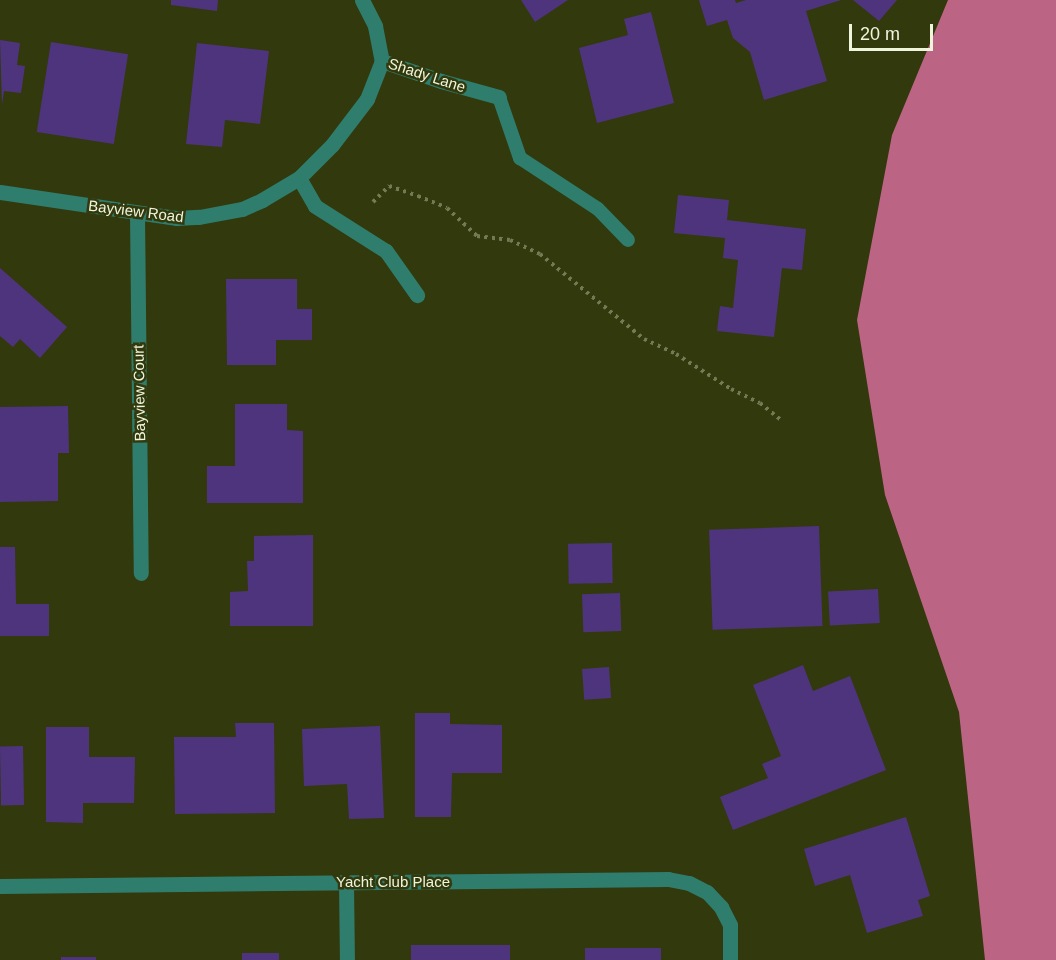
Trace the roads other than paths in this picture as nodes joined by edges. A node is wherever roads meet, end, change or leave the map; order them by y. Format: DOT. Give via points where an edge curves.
graph roads {
  1 [pos="362,0"];
  2 [pos="382,61"];
  3 [pos="499,96"];
  4 [pos="298,178"];
  5 [pos="0,192"];
  6 [pos="137,213"];
  7 [pos="628,240"];
  8 [pos="417,295"];
  9 [pos="141,573"];
  10 [pos="346,882"];
  11 [pos="0,886"];
  12 [pos="347,960"];
  13 [pos="730,960"];
  1 -- 2 [label="street, Shady Lane" via="375,26"];
  2 -- 3 [label="street, Shady Lane"];
  2 -- 4 [label="street, Bayview Road" via="367,99 332,145"];
  3 -- 7 [label="lane" via="520,158 598,209"];
  4 -- 6 [label="street, Bayview Road" via="262,200 221,214 177,218"];
  4 -- 8 [label="street" via="315,206 386,251"];
  5 -- 6 [label="street, Bayview Road"];
  6 -- 9 [label="street, Bayview Court"];
  10 -- 11 [label="street, Yacht Club Place"];
  10 -- 12 [label="street"];
  10 -- 13 [label="street, Yacht Club Place" via="668,879 689,883 707,892 721,907 730,925"];
}
